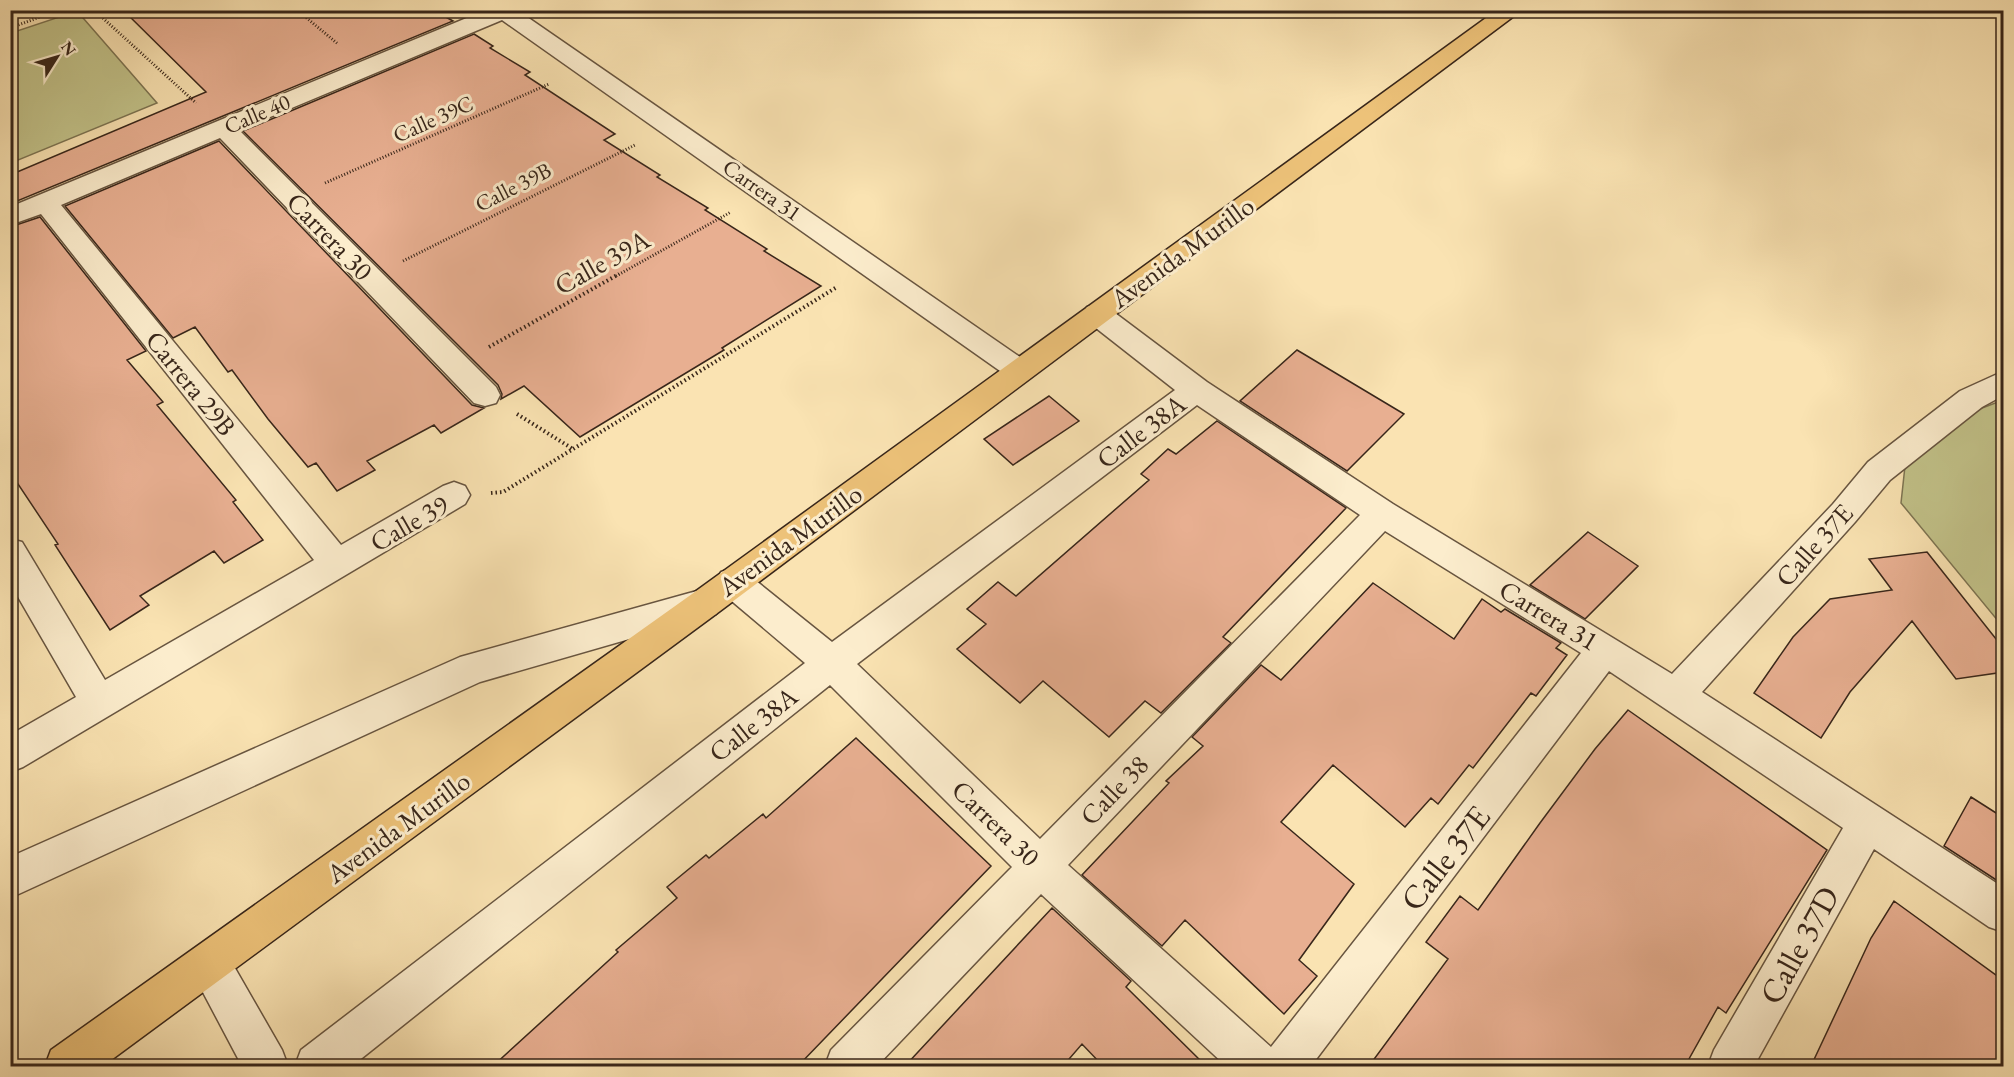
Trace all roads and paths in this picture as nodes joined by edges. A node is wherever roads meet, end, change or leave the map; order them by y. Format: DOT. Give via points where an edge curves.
graph roads {
  1 [pos="59,10"];
  2 [pos="94,10"];
  3 [pos="297,10"];
  4 [pos="1512,10"];
  5 [pos="503,11"];
  6 [pos="10,28"];
  7 [pos="367,68"];
  8 [pos="586,68"];
  9 [pos="671,127"];
  10 [pos="223,128"];
  11 [pos="766,193"];
  12 [pos="292,197"];
  13 [pos="45,202"];
  14 [pos="10,217"];
  15 [pos="870,266"];
  16 [pos="370,277"];
  17 [pos="1097,314"];
  18 [pos="456,365"];
  19 [pos="1020,371"];
  20 [pos="2004,382"];
  21 [pos="1196,390"];
  22 [pos="485,395"];
  23 [pos="573,449"];
  24 [pos="454,495"];
  25 [pos="1382,513"];
  26 [pos="10,552"];
  27 [pos="337,564"];
  28 [pos="718,593"];
  29 [pos="1605,649"];
  30 [pos="831,663"];
  31 [pos="1676,695"];
  32 [pos="99,703"];
  33 [pos="10,755"];
  34 [pos="1868,823"];
  35 [pos="1040,866"];
  36 [pos="10,878"];
  37 [pos="2004,912"];
  38 [pos="209,964"];
  39 [pos="67,1066"];
  40 [pos="266,1066"];
  41 [pos="317,1066"];
  42 [pos="847,1066"];
  43 [pos="1258,1066"];
  44 [pos="1284,1066"];
  45 [pos="1730,1066"];
  1 -- 6 [label="path"];
  2 -- 10 [label="path"];
  3 -- 7 [label="path"];
  4 -- 17 [label="main road, Avenida Murillo"];
  5 -- 7 [label="street, Calle 40"];
  5 -- 8 [label="street, Carrera 31"];
  7 -- 10 [label="street, Calle 40"];
  8 -- 9 [label="street, Carrera 31"];
  8 -- 12 [label="path, Calle 39C"];
  9 -- 11 [label="street, Carrera 31"];
  9 -- 16 [label="path, Calle 39B"];
  10 -- 12 [label="street, Carrera 30"];
  10 -- 13 [label="street, Calle 40"];
  11 -- 15 [label="street, Carrera 31"];
  11 -- 18 [label="path, Calle 39A"];
  12 -- 16 [label="street, Carrera 30"];
  13 -- 14 [label="street, Calle 40"];
  13 -- 27 [label="street, Carrera 29B"];
  15 -- 19 [label="street, Carrera 31"];
  15 -- 23 [label="path, Calle 39"];
  16 -- 18 [label="street, Carrera 30"];
  17 -- 19 [label="main road, Avenida Murillo"];
  17 -- 21 [label="street, Carrera 31"];
  18 -- 22 [label="street, Carrera 30"];
  19 -- 28 [label="main road, Avenida Murillo"];
  20 -- 31 [label="street, Calle 37E" via="1971,399 1879,471"];
  21 -- 25 [label="street, Carrera 31"];
  21 -- 30 [label="street, Calle 38A"];
  22 -- 23 [label="path"];
  23 -- 24 [label="path, Calle 39" via="504,492"];
  24 -- 27 [label="street, Calle 39"];
  25 -- 29 [label="street, Carrera 31"];
  25 -- 35 [label="street, Calle 38"];
  26 -- 32 [label="street"];
  27 -- 32 [label="street, Calle 39"];
  28 -- 30 [label="street, Carrera 30"];
  28 -- 36 [label="street" via="473,669"];
  28 -- 38 [label="main road, Avenida Murillo"];
  29 -- 31 [label="street, Carrera 31"];
  29 -- 44 [label="street, Calle 37E"];
  30 -- 35 [label="street, Carrera 30"];
  30 -- 41 [label="street, Calle 38A"];
  31 -- 34 [label="street, Carrera 31"];
  32 -- 33 [label="street, Calle 39"];
  34 -- 37 [label="street, Carrera 31"];
  34 -- 45 [label="street, Calle 37D"];
  35 -- 42 [label="street, Calle 38"];
  35 -- 43 [label="street, Carrera 30"];
  38 -- 39 [label="main road, Avenida Murillo"];
  38 -- 40 [label="street"];
}
